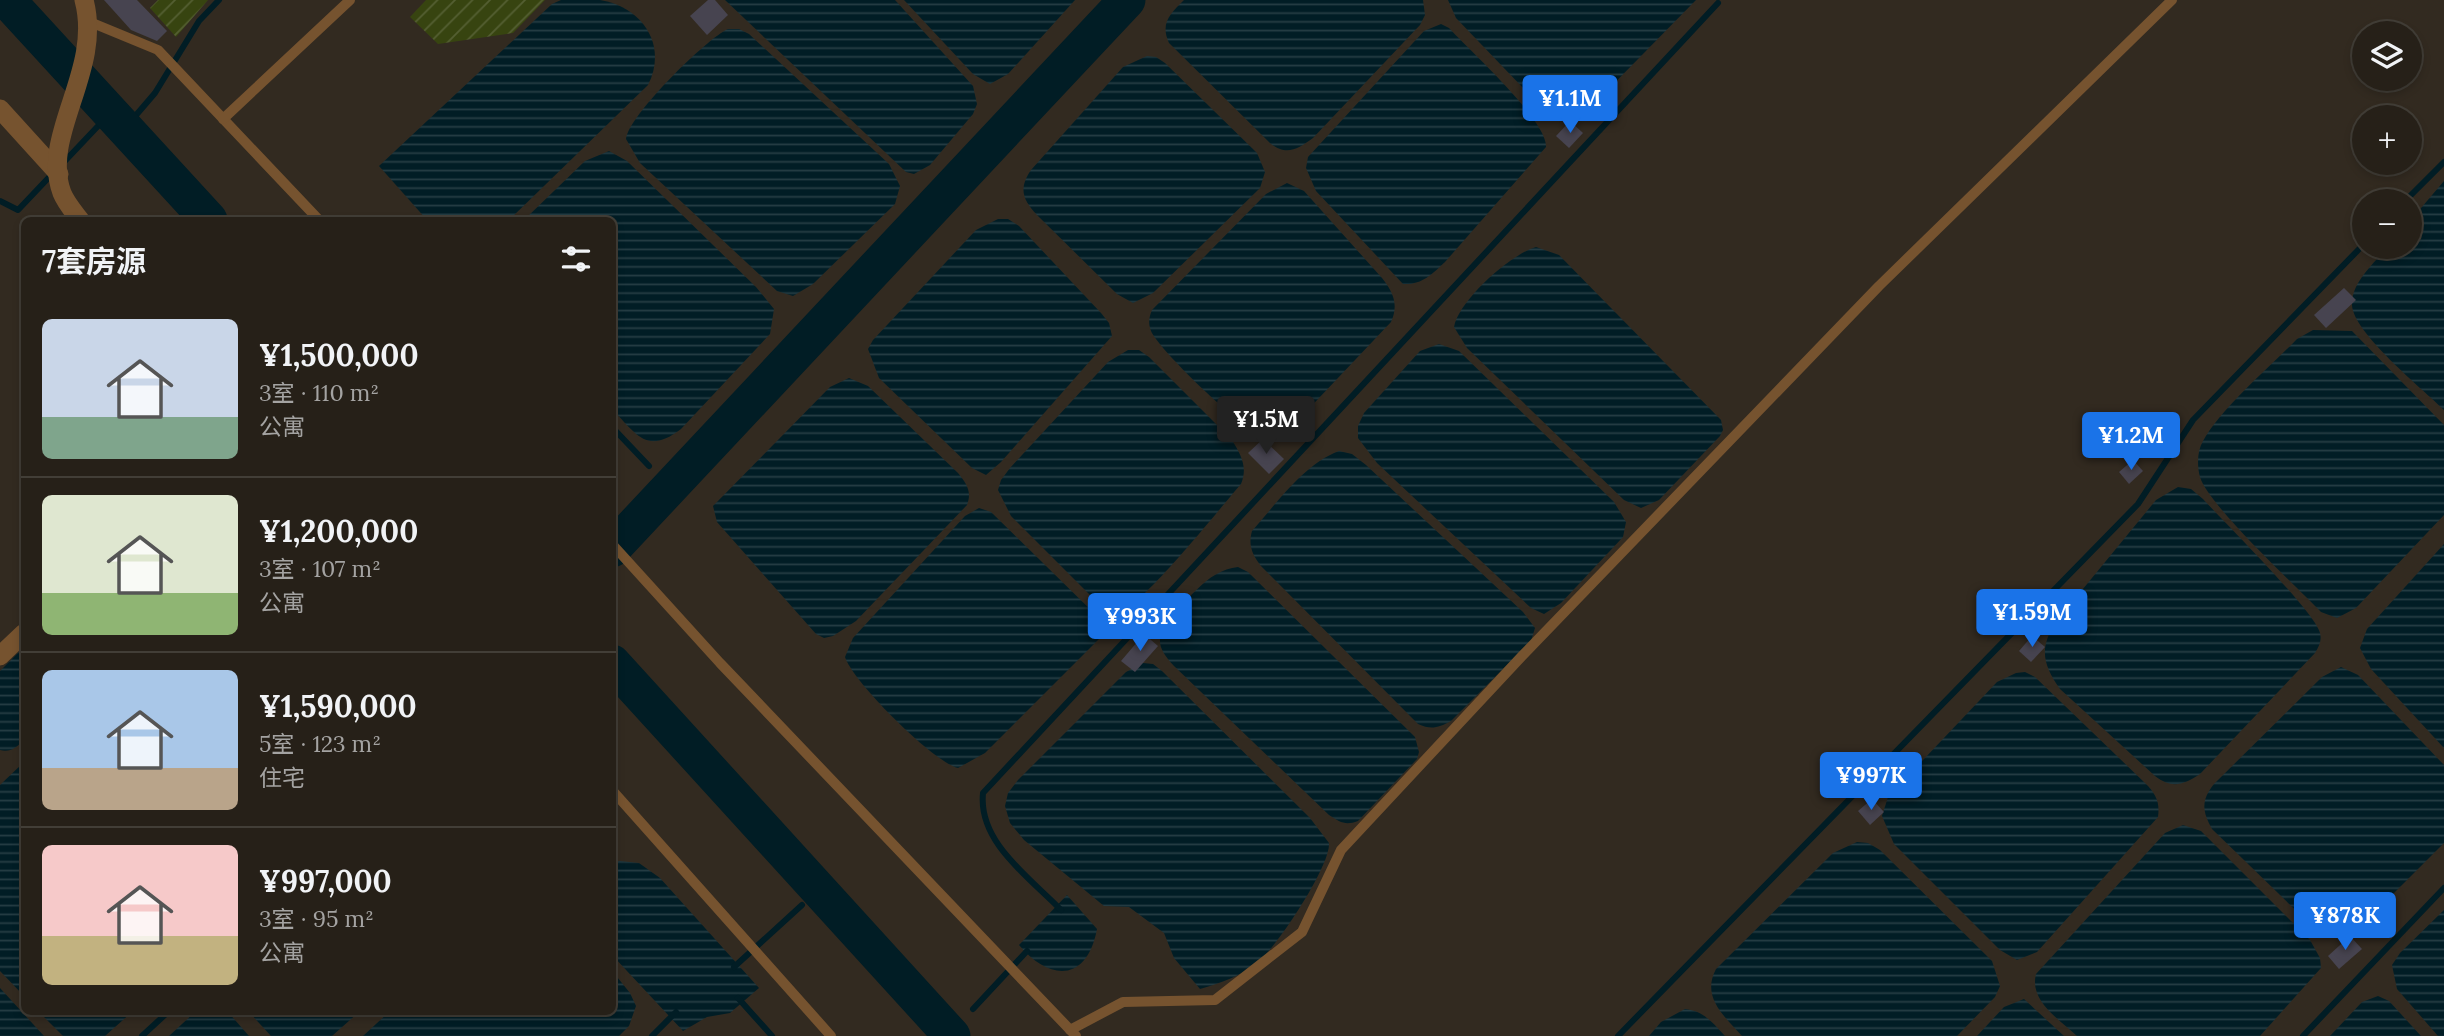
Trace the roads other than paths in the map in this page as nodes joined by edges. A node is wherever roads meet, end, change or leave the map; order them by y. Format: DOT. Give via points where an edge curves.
graph roads {
  1 [pos="84,0"];
  2 [pos="350,0"];
  3 [pos="2172,0"];
  4 [pos="90,22"];
  5 [pos="0,109"];
  6 [pos="223,119"];
  7 [pos="59,174"];
  8 [pos="78,217"];
  9 [pos="316,217"];
  10 [pos="616,548"];
  11 [pos="21,636"];
  12 [pos="0,656"];
  13 [pos="616,794"];
  14 [pos="1073,1033"];
  15 [pos="831,1036"];
  1 -- 4 [label="street"];
  2 -- 6 [label="lane"];
  3 -- 14 [label="lane" via="1879,286 1341,850 1302,932 1215,1000 1123,1002"];
  4 -- 6 [label="lane" via="158,50"];
  4 -- 7 [label="street" via="86,58 56,158"];
  5 -- 7 [label="street"];
  6 -- 9 [label="lane"];
  7 -- 8 [label="street" via="62,194"];
  10 -- 14 [label="lane"];
  11 -- 12 [label="street"];
  13 -- 15 [label="lane"];
}
